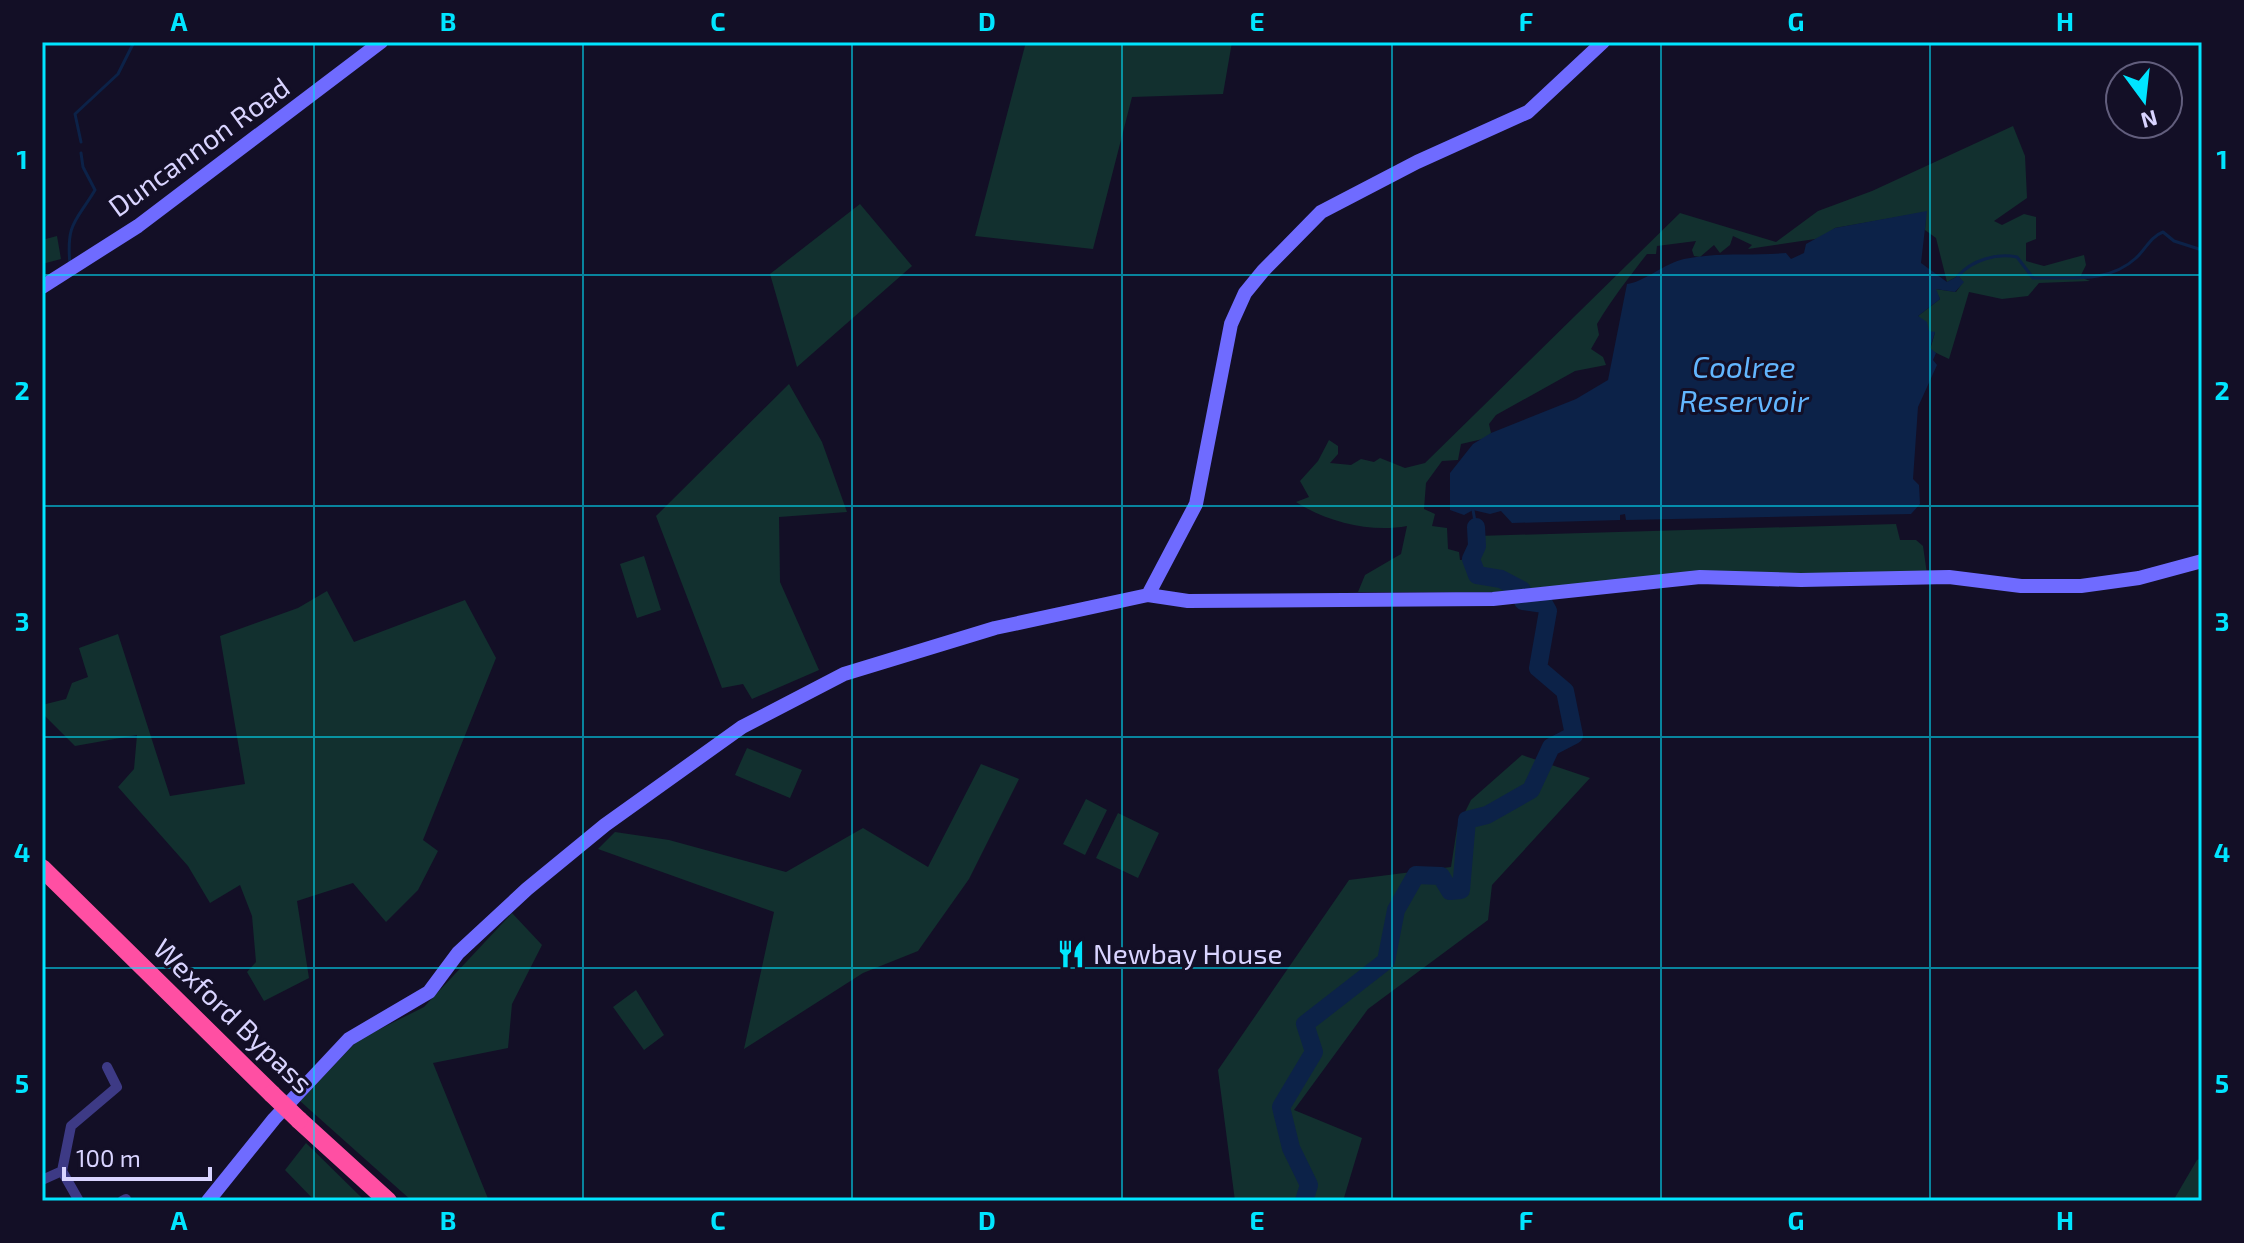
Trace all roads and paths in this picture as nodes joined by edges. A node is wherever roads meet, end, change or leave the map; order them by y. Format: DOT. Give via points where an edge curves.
graph roads {
  1 [pos="381,42"];
  2 [pos="1603,42"];
  3 [pos="42,287"];
  4 [pos="2202,561"];
  5 [pos="1148,595"];
  6 [pos="42,868"];
  7 [pos="107,1067"];
  8 [pos="62,1171"];
  9 [pos="42,1180"];
  10 [pos="79,1201"];
  11 [pos="208,1201"];
  12 [pos="388,1201"];
  1 -- 3 [label="street, Duncannon Road" via="138,226"];
  2 -- 5 [label="street" via="1528,112 1321,212 1263,271 1245,293 1231,324 1196,504"];
  4 -- 5 [label="street" via="2081,586 2021,586 1949,577 1700,577 1493,599 1188,601"];
  5 -- 11 [label="street" via="995,628 844,674 742,727 605,825 527,889 458,953 429,992 349,1039 274,1119"];
  6 -- 12 [label="highway, Wexford Bypass, bridge"];
  7 -- 8 [label="street" via="117,1087 71,1126"];
  8 -- 9 [label="street"];
  8 -- 10 [label="street"];
}
